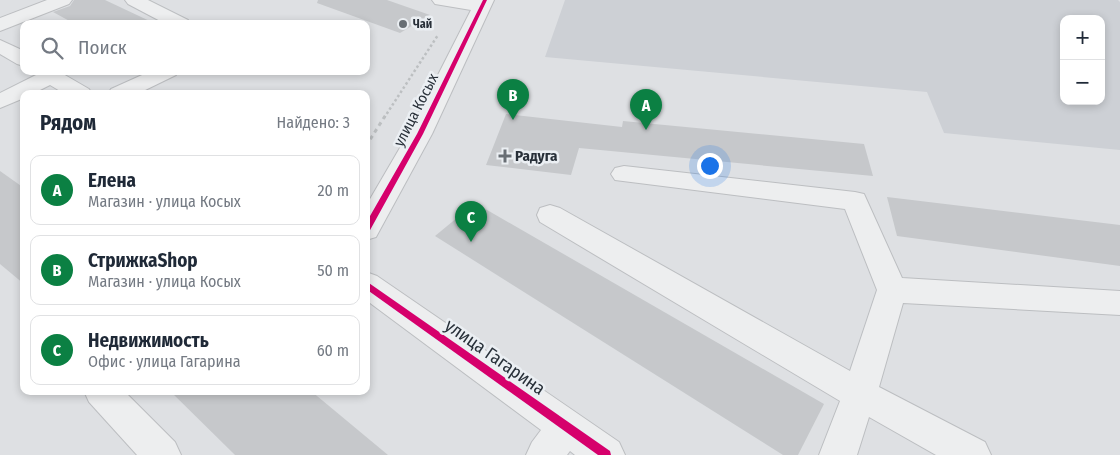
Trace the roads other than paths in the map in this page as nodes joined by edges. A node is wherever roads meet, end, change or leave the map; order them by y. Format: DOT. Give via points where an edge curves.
graph roads {
  1 [pos="63,0"];
  2 [pos="134,0"];
  3 [pos="449,2"];
  4 [pos="483,3"];
  5 [pos="173,20"];
  6 [pos="0,25"];
  7 [pos="0,46"];
  8 [pos="20,58"];
  9 [pos="45,75"];
  10 [pos="49,75"];
  11 [pos="160,75"];
  12 [pos="74,90"];
  13 [pos="128,90"];
  14 [pos="0,101"];
  15 [pos="624,174"];
  16 [pos="550,215"];
  17 [pos="370,223"];
  18 [pos="370,287"];
  19 [pos="892,290"];
  20 [pos="1120,304"];
  21 [pos="860,394"];
  22 [pos="105,395"];
  23 [pos="566,426"];
  24 [pos="162,455"];
  25 [pos="545,455"];
  26 [pos="606,455"];
  27 [pos="838,455"];
  28 [pos="972,455"];
  1 -- 6 [label="street"];
  2 -- 5 [label="street"];
  3 -- 4 [label="street"];
  4 -- 17 [label="street, улица Косых" via="428,119"];
  7 -- 8 [label="street"];
  9 -- 14 [label="street"];
  10 -- 12 [label="street"];
  11 -- 13 [label="street"];
  15 -- 19 [label="street" via="855,201"];
  16 -- 21 [label="street"];
  18 -- 23 [label="street, улица Гагарина"];
  19 -- 20 [label="street"];
  19 -- 21 [label="street"];
  21 -- 27 [label="street"];
  21 -- 28 [label="street"];
  22 -- 24 [label="street"];
  23 -- 25 [label="street"];
  23 -- 26 [label="street, улица Гагарина"];
}
